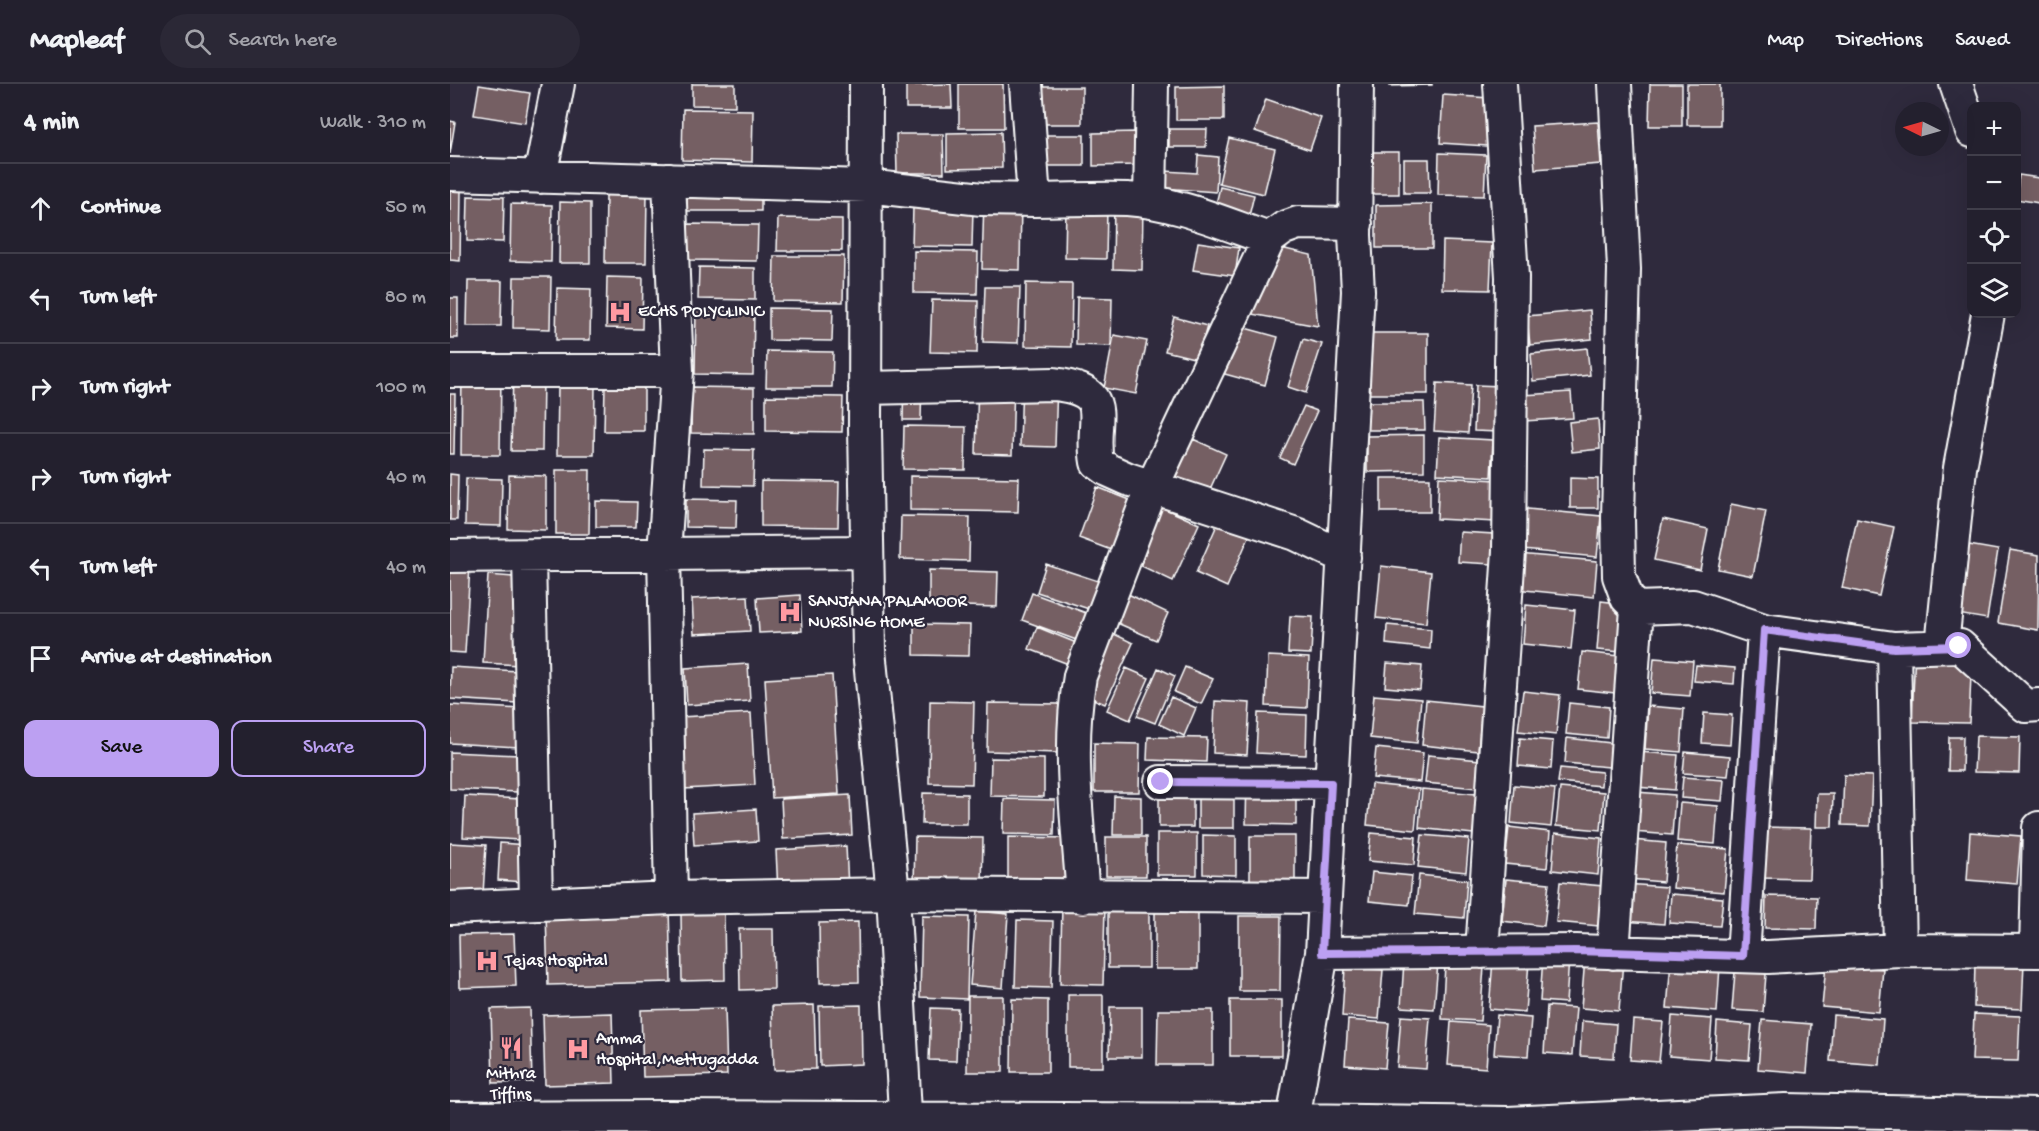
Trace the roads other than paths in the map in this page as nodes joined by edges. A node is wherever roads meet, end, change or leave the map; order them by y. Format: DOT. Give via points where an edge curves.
graph roads {
  1 [pos="558,84"];
  2 [pos="866,84"];
  3 [pos="1026,84"];
  4 [pos="1152,84"];
  5 [pos="1357,84"];
  6 [pos="1500,84"];
  7 [pos="1615,84"];
  8 [pos="1956,84"];
  9 [pos="1967,118"];
  10 [pos="450,174"];
  11 [pos="540,177"];
  12 [pos="669,180"];
  13 [pos="866,186"];
  14 [pos="1034,200"];
  15 [pos="1150,202"];
  16 [pos="1356,224"];
  17 [pos="1269,239"];
  18 [pos="1987,318"];
  19 [pos="450,371"];
  20 [pos="677,371"];
  21 [pos="865,388"];
  22 [pos="1152,487"];
  23 [pos="867,552"];
  24 [pos="664,553"];
  25 [pos="450,556"];
  26 [pos="529,556"];
  27 [pos="1344,557"];
  28 [pos="1637,608"];
  29 [pos="1764,630"];
  30 [pos="1942,646"];
  31 [pos="1894,648"];
  32 [pos="2039,705"];
  33 [pos="1161,782"];
  34 [pos="1331,783"];
  35 [pos="2039,828"];
  36 [pos="893,894"];
  37 [pos="1083,897"];
  38 [pos="1324,897"];
  39 [pos="671,898"];
  40 [pos="537,903"];
  41 [pos="450,908"];
  42 [pos="1900,950"];
  43 [pos="2038,951"];
  44 [pos="1482,952"];
  45 [pos="1322,953"];
  46 [pos="1613,953"];
  47 [pos="1743,956"];
  48 [pos="2039,1114"];
  49 [pos="450,1118"];
  50 [pos="482,1124"];
  51 [pos="667,1124"];
  52 [pos="906,1124"];
  53 [pos="1291,1125"];
  54 [pos="1508,1127"];
  1 -- 11 [label="street"];
  2 -- 13 [label="street"];
  3 -- 14 [label="street"];
  4 -- 15 [label="street"];
  5 -- 16 [label="street"];
  6 -- 44 [label="street" via="1512,277 1509,551"];
  7 -- 28 [label="street" via="1624,269 1619,576 1627,598"];
  8 -- 9 [label="street"];
  10 -- 11 [label="street"];
  11 -- 12 [label="street"];
  12 -- 13 [label="street"];
  12 -- 20 [label="street"];
  13 -- 14 [label="street" via="982,199"];
  13 -- 21 [label="street"];
  14 -- 15 [label="street"];
  15 -- 17 [label="street" via="1199,214"];
  16 -- 17 [label="street" via="1298,222"];
  16 -- 27 [label="street" via="1358,291"];
  17 -- 22 [label="street"];
  18 -- 30 [label="street" via="1960,468"];
  19 -- 20 [label="street"];
  20 -- 24 [label="street"];
  21 -- 22 [label="street" via="1073,386 1089,393 1096,405 1097,462"];
  21 -- 23 [label="street"];
  22 -- 27 [label="street" via="1296,534"];
  22 -- 37 [label="street" via="1080,676 1074,708 1074,775"];
  23 -- 24 [label="street"];
  23 -- 36 [label="street" via="869,650"];
  24 -- 26 [label="street"];
  24 -- 39 [label="street"];
  25 -- 26 [label="street"];
  26 -- 40 [label="street"];
  27 -- 34 [label="street"];
  28 -- 29 [label="street" via="1693,606"];
  28 -- 46 [label="street"];
  29 -- 31 [label="street"];
  29 -- 47 [label="street"];
  30 -- 31 [label="street"];
  30 -- 32 [label="street" via="1959,646 2026,706"];
  31 -- 42 [label="street"];
  33 -- 34 [label="street"];
  34 -- 38 [label="street"];
  35 -- 43 [label="street"];
  36 -- 37 [label="street"];
  36 -- 39 [label="street"];
  36 -- 52 [label="street"];
  37 -- 38 [label="street"];
  38 -- 45 [label="street"];
  39 -- 40 [label="street"];
  40 -- 41 [label="street"];
  42 -- 43 [label="street"];
  42 -- 47 [label="street"];
  44 -- 45 [label="street"];
  44 -- 46 [label="street"];
  45 -- 53 [label="street"];
  46 -- 47 [label="street"];
  48 -- 54 [label="street" via="1786,1110"];
  49 -- 50 [label="street"];
  50 -- 51 [label="street"];
  51 -- 52 [label="street"];
  52 -- 53 [label="street"];
  53 -- 54 [label="street"];
}
